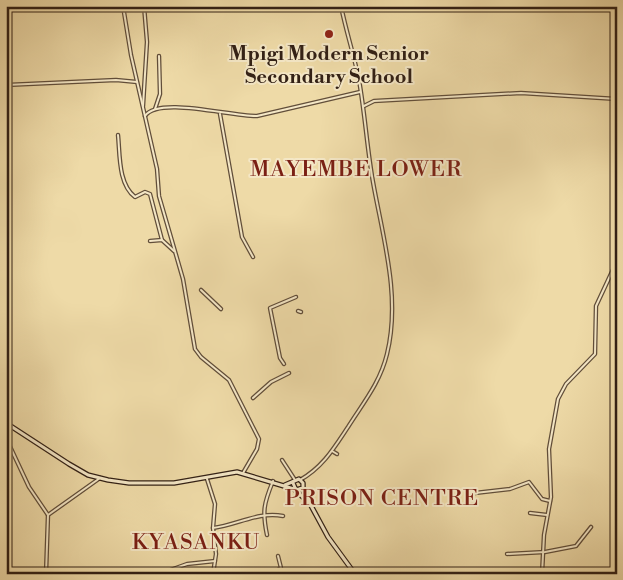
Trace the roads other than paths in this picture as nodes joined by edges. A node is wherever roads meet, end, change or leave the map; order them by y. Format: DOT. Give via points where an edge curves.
graph roads {
  1 [pos="123,6"];
  2 [pos="144,6"];
  3 [pos="341,6"];
  4 [pos="159,56"];
  5 [pos="137,82"];
  6 [pos="6,85"];
  7 [pos="360,92"];
  8 [pos="617,99"];
  9 [pos="363,106"];
  10 [pos="143,108"];
  11 [pos="155,108"];
  12 [pos="220,114"];
  13 [pos="145,116"];
  14 [pos="118,135"];
  15 [pos="162,240"];
  16 [pos="150,241"];
  17 [pos="175,251"];
  18 [pos="253,257"];
  19 [pos="617,261"];
  20 [pos="201,290"];
  21 [pos="296,297"];
  22 [pos="221,309"];
  23 [pos="284,364"];
  24 [pos="289,373"];
  25 [pos="253,398"];
  26 [pos="6,423"];
  27 [pos="6,438"];
  28 [pos="332,451"];
  29 [pos="337,454"];
  30 [pos="282,460"];
  31 [pos="242,473"];
  32 [pos="100,478"];
  33 [pos="207,479"];
  34 [pos="273,481"];
  35 [pos="302,481"];
  36 [pos="294,482"];
  37 [pos="285,485"];
  38 [pos="295,489"];
  39 [pos="302,489"];
  40 [pos="475,493"];
  41 [pos="550,501"];
  42 [pos="309,502"];
  43 [pos="530,513"];
  44 [pos="262,514"];
  45 [pos="48,515"];
  46 [pos="548,515"];
  47 [pos="284,516"];
  48 [pos="591,527"];
  49 [pos="212,528"];
  50 [pos="267,535"];
  51 [pos="543,551"];
  52 [pos="507,554"];
  53 [pos="278,556"];
  54 [pos="215,561"];
  55 [pos="133,572"];
  56 [pos="46,574"];
  57 [pos="138,574"];
  58 [pos="150,574"];
  59 [pos="213,574"];
  60 [pos="271,574"];
  61 [pos="355,574"];
  62 [pos="542,574"];
  1 -- 5 [label="street"];
  2 -- 10 [label="street"];
  3 -- 7 [label="street"];
  4 -- 11 [label="street" via="160,94"];
  5 -- 6 [label="street"];
  5 -- 10 [label="street"];
  7 -- 9 [label="street"];
  7 -- 12 [label="street" via="264,116"];
  8 -- 9 [label="street" via="521,93 374,101"];
  9 -- 28 [label="street" via="368,154 390,278 390,335 388,353 378,382"];
  10 -- 13 [label="street"];
  11 -- 12 [label="street" via="176,107"];
  11 -- 13 [label="street"];
  12 -- 18 [label="street" via="242,237"];
  13 -- 17 [label="street" via="157,169 159,196"];
  14 -- 15 [label="street" via="127,187 135,197 145,192 150,194"];
  15 -- 16 [label="street"];
  15 -- 17 [label="street"];
  17 -- 31 [label="street" via="196,349 228,380 261,443"];
  19 -- 41 [label="street" via="596,306 594,354 566,384 558,399 549,449"];
  20 -- 22 [label="street"];
  21 -- 23 [label="street" via="270,308 278,351"];
  24 -- 25 [label="street" via="271,382"];
  26 -- 32 [label="main road" via="60,459"];
  27 -- 45 [label="street" via="29,487"];
  28 -- 29 [label="street"];
  28 -- 35 [label="street"];
  30 -- 36 [label="street"];
  31 -- 33 [label="main road" via="227,472"];
  31 -- 34 [label="main road"];
  32 -- 33 [label="main road" via="134,483"];
  32 -- 45 [label="street"];
  33 -- 49 [label="street" via="215,504"];
  34 -- 37 [label="main road"];
  34 -- 44 [label="street"];
  35 -- 36 [label="main road"];
  35 -- 39 [label="main road"];
  36 -- 37 [label="main road"];
  36 -- 38 [label="main road"];
  37 -- 38 [label="main road"];
  38 -- 39 [label="main road"];
  38 -- 42 [label="main road"];
  39 -- 42 [label="main road"];
  40 -- 41 [label="street" via="510,489 529,482 542,499"];
  41 -- 46 [label="street"];
  42 -- 61 [label="main road" via="328,537"];
  43 -- 46 [label="street"];
  44 -- 47 [label="street"];
  44 -- 49 [label="street" via="233,525"];
  44 -- 50 [label="street"];
  45 -- 56 [label="street"];
  46 -- 51 [label="street"];
  48 -- 51 [label="street" via="576,546"];
  49 -- 54 [label="street"];
  51 -- 52 [label="street"];
  51 -- 62 [label="street"];
  53 -- 60 [label="street" via="281,568"];
  54 -- 58 [label="street" via="187,564"];
  54 -- 59 [label="street"];
  55 -- 57 [label="street"];
}
